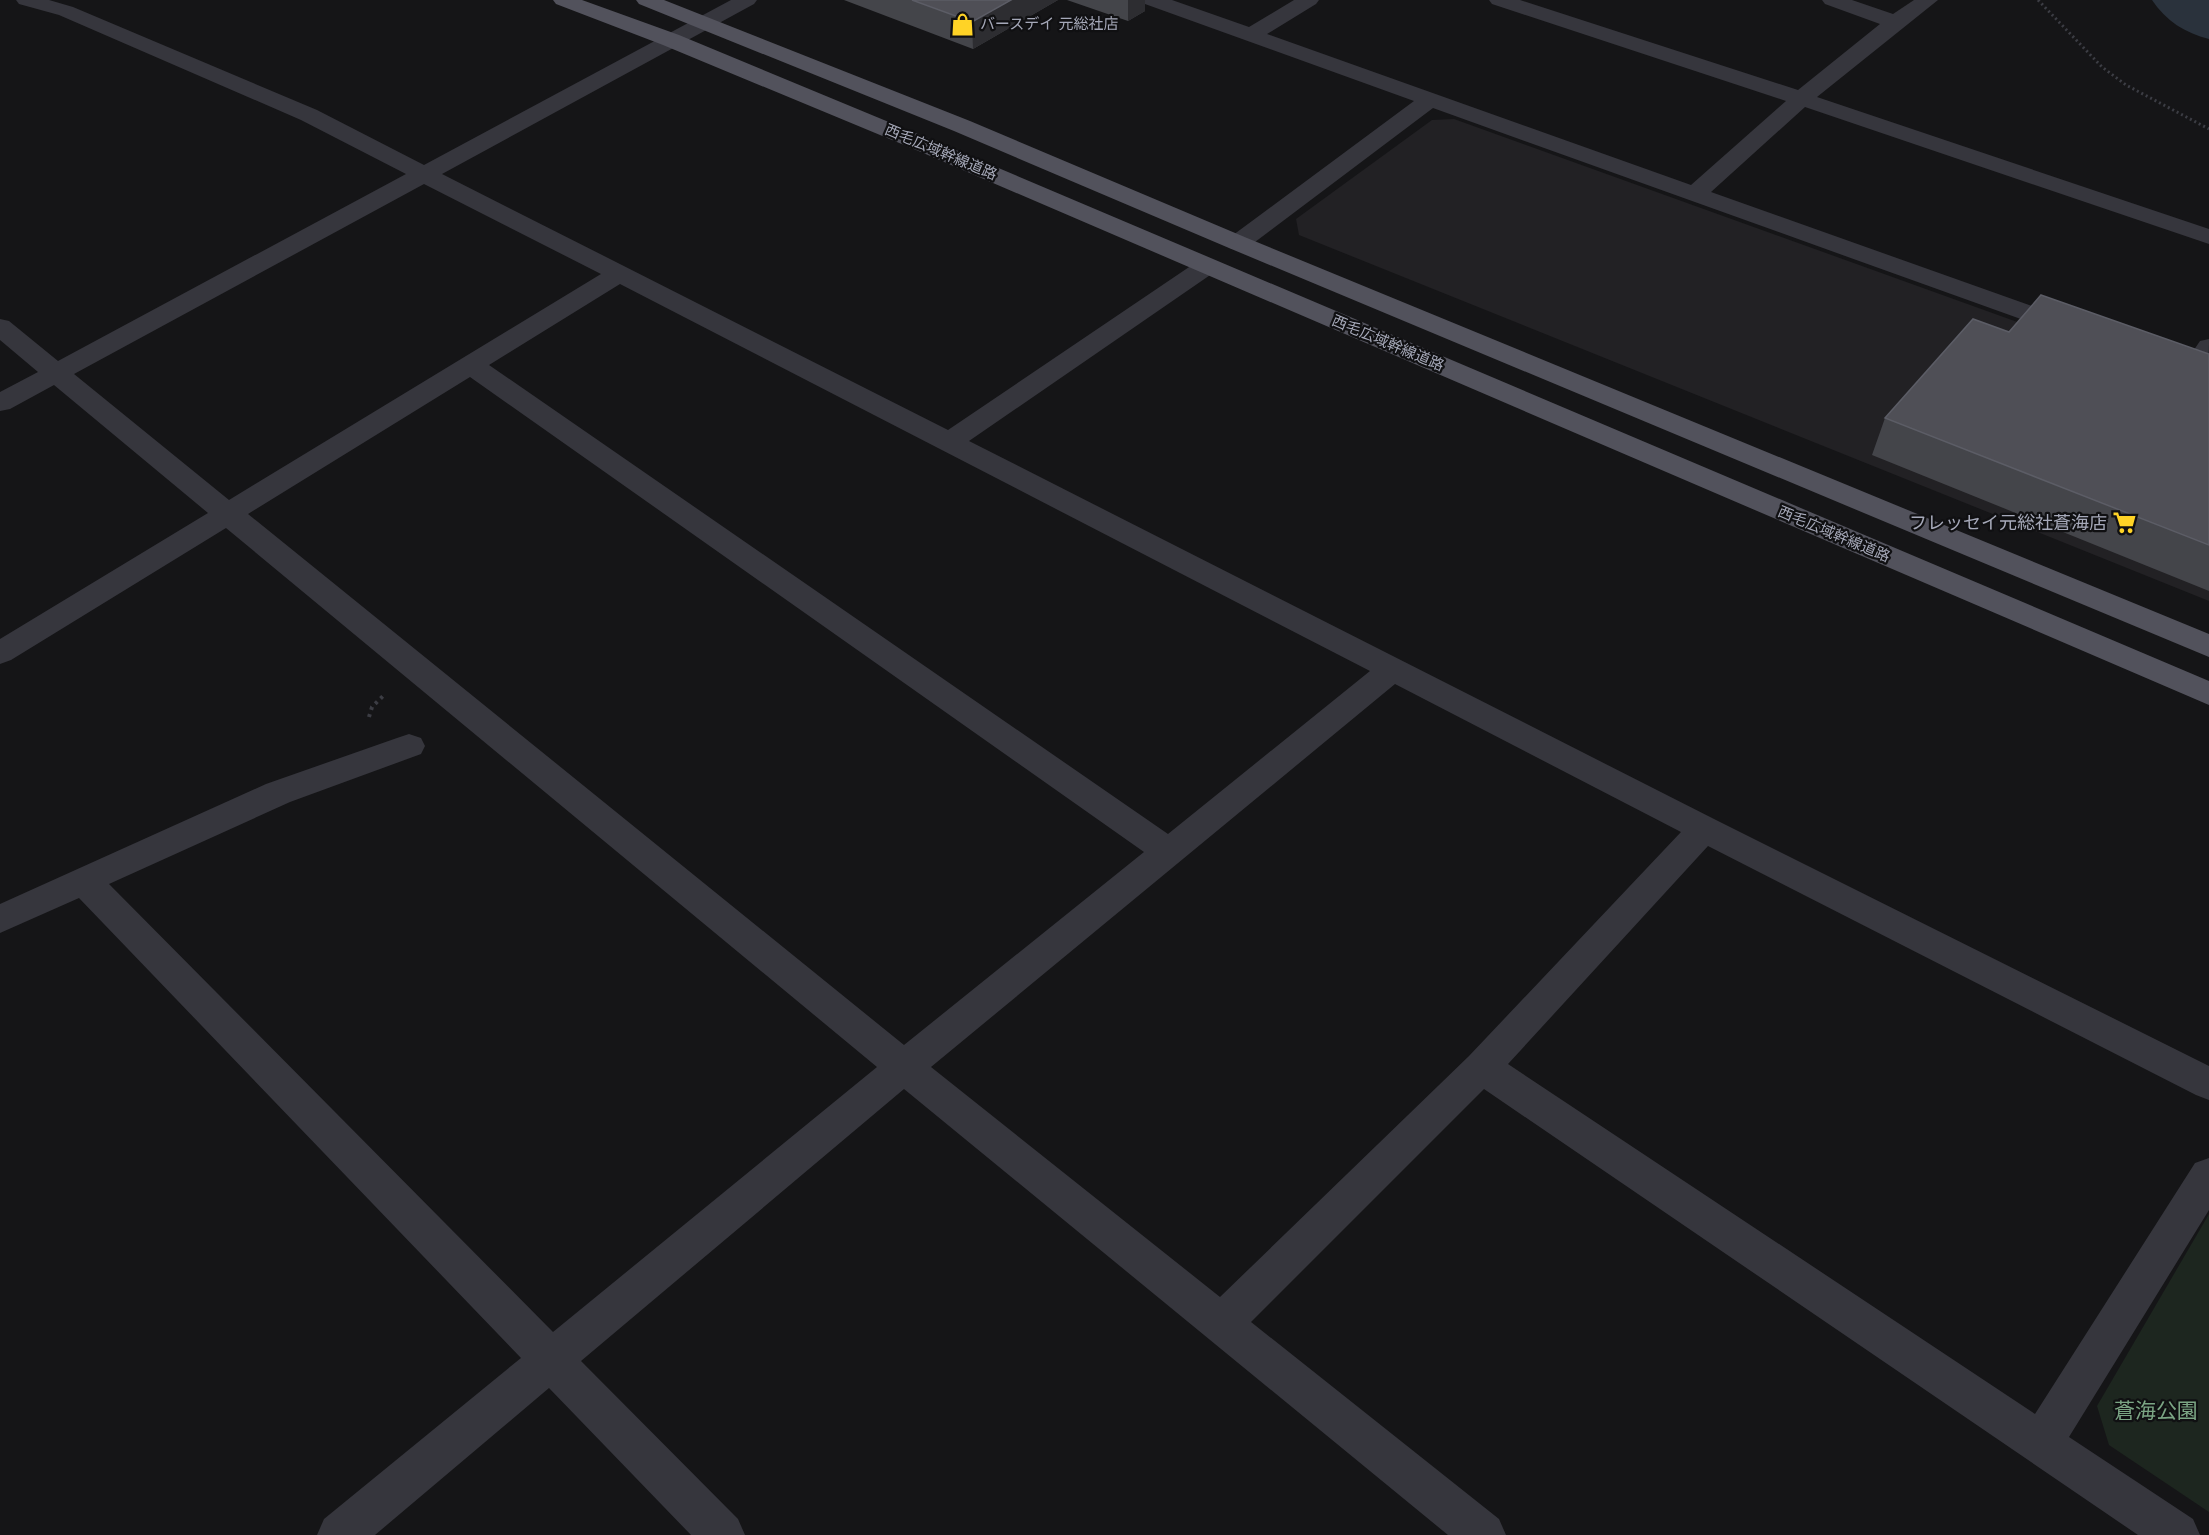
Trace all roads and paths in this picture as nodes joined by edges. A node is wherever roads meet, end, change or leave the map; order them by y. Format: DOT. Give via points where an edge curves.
graph roads {
  1 [pos="26,0"];
  2 [pos="563,0"];
  3 [pos="646,0"];
  4 [pos="747,0"];
  5 [pos="1152,0"];
  6 [pos="1309,0"];
  7 [pos="1499,0"];
  8 [pos="1832,0"];
  9 [pos="1928,0"];
  10 [pos="2038,0"];
  11 [pos="706,22"];
  12 [pos="1895,22"];
  13 [pos="1251,35"];
  14 [pos="671,40"];
  15 [pos="1430,99"];
  16 [pos="1802,99"];
  17 [pos="2209,129"];
  18 [pos="427,174"];
  19 [pos="1695,194"];
  20 [pos="2209,237"];
  21 [pos="1238,243"];
  22 [pos="1207,266"];
  23 [pos="619,274"];
  24 [pos="0,327"];
  25 [pos="2090,336"];
  26 [pos="2209,347"];
  27 [pos="470,364"];
  28 [pos="2190,371"];
  29 [pos="57,373"];
  30 [pos="0,403"];
  31 [pos="949,442"];
  32 [pos="230,514"];
  33 [pos="2209,646"];
  34 [pos="0,653"];
  35 [pos="1392,670"];
  36 [pos="2209,694"];
  37 [pos="409,746"];
  38 [pos="1704,829"];
  39 [pos="1169,852"];
  40 [pos="84,881"];
  41 [pos="0,919"];
  42 [pos="904,1067"];
  43 [pos="1482,1067"];
  44 [pos="2209,1084"];
  45 [pos="2209,1175"];
  46 [pos="1220,1324"];
  47 [pos="551,1360"];
  48 [pos="2041,1443"];
  49 [pos="340,1535"];
  50 [pos="722,1535"];
  51 [pos="1483,1535"];
  52 [pos="2177,1535"];
  1 -- 18 [label="street" via="66,11 231,79"];
  2 -- 14 [label="main road, 西毛広域幹線道路"];
  3 -- 11 [label="main road, 西毛広域幹線道路"];
  4 -- 11 [label="street"];
  5 -- 13 [label="street"];
  6 -- 13 [label="street"];
  7 -- 16 [label="street"];
  8 -- 12 [label="street"];
  9 -- 12 [label="street"];
  10 -- 17 [label="path" via="2102,67 2135,90"];
  11 -- 14 [label="street"];
  11 -- 21 [label="main road, 西毛広域幹線道路"];
  12 -- 16 [label="street"];
  13 -- 15 [label="street"];
  14 -- 18 [label="street"];
  14 -- 22 [label="main road, 西毛広域幹線道路"];
  15 -- 19 [label="street"];
  15 -- 21 [label="street"];
  16 -- 19 [label="street"];
  16 -- 20 [label="street"];
  18 -- 23 [label="street"];
  18 -- 29 [label="street"];
  19 -- 25 [label="street"];
  21 -- 33 [label="main road, 西毛広域幹線道路"];
  22 -- 31 [label="street"];
  22 -- 36 [label="main road, 西毛広域幹線道路"];
  23 -- 27 [label="street"];
  23 -- 31 [label="street"];
  24 -- 29 [label="street"];
  26 -- 28 [label="street"];
  27 -- 32 [label="street"];
  27 -- 39 [label="street"];
  29 -- 30 [label="street"];
  29 -- 32 [label="street"];
  31 -- 35 [label="street"];
  32 -- 34 [label="street"];
  32 -- 42 [label="street"];
  35 -- 38 [label="street"];
  35 -- 39 [label="street"];
  37 -- 40 [label="street" via="278,793"];
  38 -- 43 [label="street"];
  38 -- 44 [label="street"];
  39 -- 42 [label="street"];
  40 -- 41 [label="street"];
  40 -- 47 [label="street"];
  42 -- 46 [label="street"];
  42 -- 47 [label="street"];
  43 -- 46 [label="street"];
  43 -- 48 [label="street"];
  45 -- 48 [label="street"];
  46 -- 51 [label="street"];
  47 -- 49 [label="street"];
  47 -- 50 [label="street"];
  48 -- 52 [label="street"];
}
